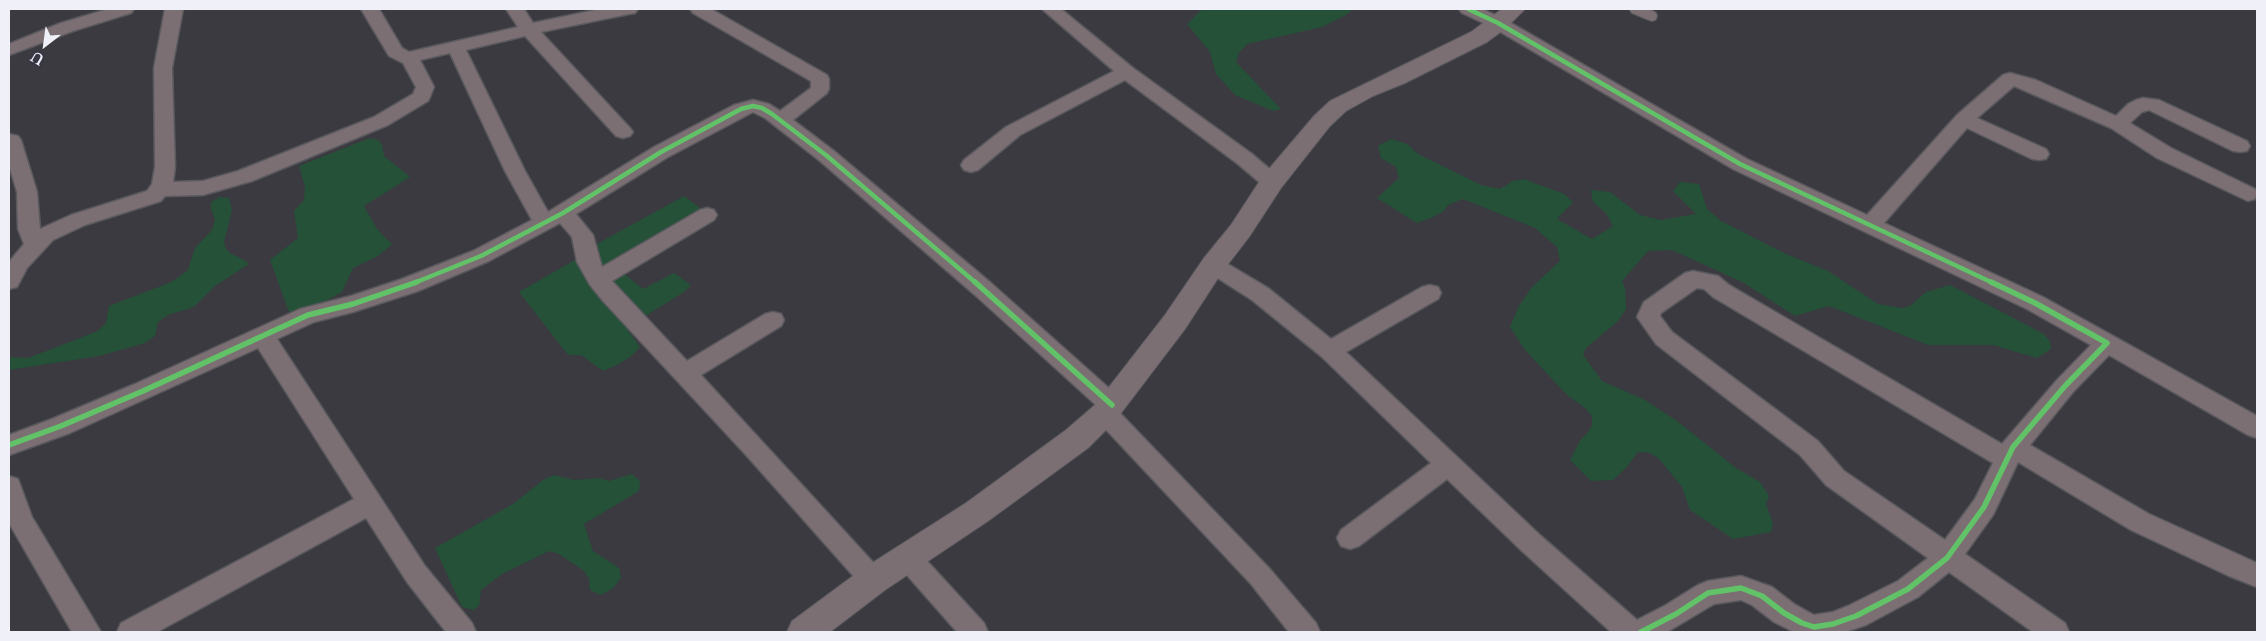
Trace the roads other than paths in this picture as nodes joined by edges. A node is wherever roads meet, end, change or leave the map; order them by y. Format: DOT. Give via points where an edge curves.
graph roads {
  1 [pos="126,9"];
  2 [pos="174,9"];
  3 [pos="370,9"];
  4 [pos="515,9"];
  5 [pos="629,9"];
  6 [pos="699,9"];
  7 [pos="1051,9"];
  8 [pos="1468,9"];
  9 [pos="1634,9"];
  10 [pos="1506,16"];
  11 [pos="1652,16"];
  12 [pos="528,29"];
  13 [pos="456,47"];
  14 [pos="9,50"];
  15 [pos="410,58"];
  16 [pos="1126,72"];
  17 [pos="1964,119"];
  18 [pos="780,120"];
  19 [pos="2118,124"];
  20 [pos="623,132"];
  21 [pos="12,140"];
  22 [pos="2240,146"];
  23 [pos="2039,154"];
  24 [pos="971,166"];
  25 [pos="1272,182"];
  26 [pos="159,189"];
  27 [pos="2248,194"];
  28 [pos="706,215"];
  29 [pos="554,218"];
  30 [pos="1870,226"];
  31 [pos="35,245"];
  32 [pos="1213,265"];
  33 [pos="598,279"];
  34 [pos="9,281"];
  35 [pos="1430,293"];
  36 [pos="773,320"];
  37 [pos="263,336"];
  38 [pos="2107,343"];
  39 [pos="1330,351"];
  40 [pos="685,374"];
  41 [pos="1108,409"];
  42 [pos="2257,428"];
  43 [pos="9,445"];
  44 [pos="2010,453"];
  45 [pos="1449,464"];
  46 [pos="9,486"];
  47 [pos="371,503"];
  48 [pos="1350,538"];
  49 [pos="908,558"];
  50 [pos="1947,558"];
  51 [pos="2257,575"];
  52 [pos="873,580"];
  53 [pos="87,632"];
  54 [pos="130,632"];
  55 [pos="462,632"];
  56 [pos="804,632"];
  57 [pos="974,632"];
  58 [pos="1306,632"];
  59 [pos="1630,632"];
  60 [pos="1641,632"];
  61 [pos="2055,632"];
  1 -- 14 [label="street" via="67,27"];
  2 -- 26 [label="street" via="163,68 166,167"];
  3 -- 15 [label="street" via="395,52"];
  4 -- 12 [label="street"];
  5 -- 12 [label="street"];
  6 -- 18 [label="street" via="820,79 820,89"];
  7 -- 16 [label="street"];
  8 -- 10 [label="street"];
  9 -- 11 [label="lane"];
  10 -- 25 [label="street" via="1445,55 1338,106"];
  10 -- 30 [label="street" via="1740,164"];
  12 -- 13 [label="street"];
  12 -- 20 [label="street"];
  13 -- 15 [label="street"];
  13 -- 29 [label="street" via="515,171"];
  15 -- 26 [label="street" via="425,87 421,96 381,122 245,176 202,188"];
  16 -- 24 [label="street" via="1013,131"];
  16 -- 25 [label="street"];
  17 -- 19 [label="street" via="2010,79 2029,84"];
  17 -- 23 [label="street"];
  17 -- 30 [label="street"];
  18 -- 29 [label="street" via="762,108 741,109 661,152"];
  18 -- 41 [label="street" via="983,289"];
  19 -- 22 [label="street" via="2135,108 2152,104"];
  19 -- 27 [label="street" via="2164,153"];
  21 -- 31 [label="street" via="27,192 29,229"];
  25 -- 32 [label="street"];
  26 -- 31 [label="street" via="154,196 61,227"];
  28 -- 33 [label="street"];
  29 -- 33 [label="street" via="582,235 588,262"];
  29 -- 37 [label="street" via="481,256 419,282 308,315"];
  30 -- 38 [label="street" via="2035,303"];
  31 -- 34 [label="street"];
  32 -- 39 [label="street" via="1260,294"];
  32 -- 41 [label="street" via="1175,322"];
  33 -- 40 [label="street"];
  35 -- 39 [label="street"];
  36 -- 40 [label="street"];
  37 -- 43 [label="street" via="143,391"];
  37 -- 47 [label="street"];
  38 -- 42 [label="street"];
  38 -- 44 [label="street" via="2065,386"];
  39 -- 45 [label="street"];
  40 -- 52 [label="street"];
  41 -- 49 [label="street" via="1077,439 1039,468"];
  41 -- 58 [label="street" via="1260,576"];
  44 -- 50 [label="street" via="1984,507"];
  44 -- 50 [label="street" via="1710,282 1693,279 1652,308 1648,317 1664,338 1809,448 1835,478"];
  44 -- 51 [label="street" via="2140,522"];
  45 -- 48 [label="street"];
  45 -- 59 [label="street"];
  46 -- 53 [label="street" via="20,520"];
  47 -- 54 [label="street"];
  47 -- 55 [label="street" via="416,574"];
  49 -- 52 [label="street"];
  49 -- 57 [label="street"];
  50 -- 60 [label="street" via="1908,589 1833,624 1814,627 1802,623 1762,596 1741,588 1708,593"];
  50 -- 61 [label="street"];
  52 -- 56 [label="street"];
}
